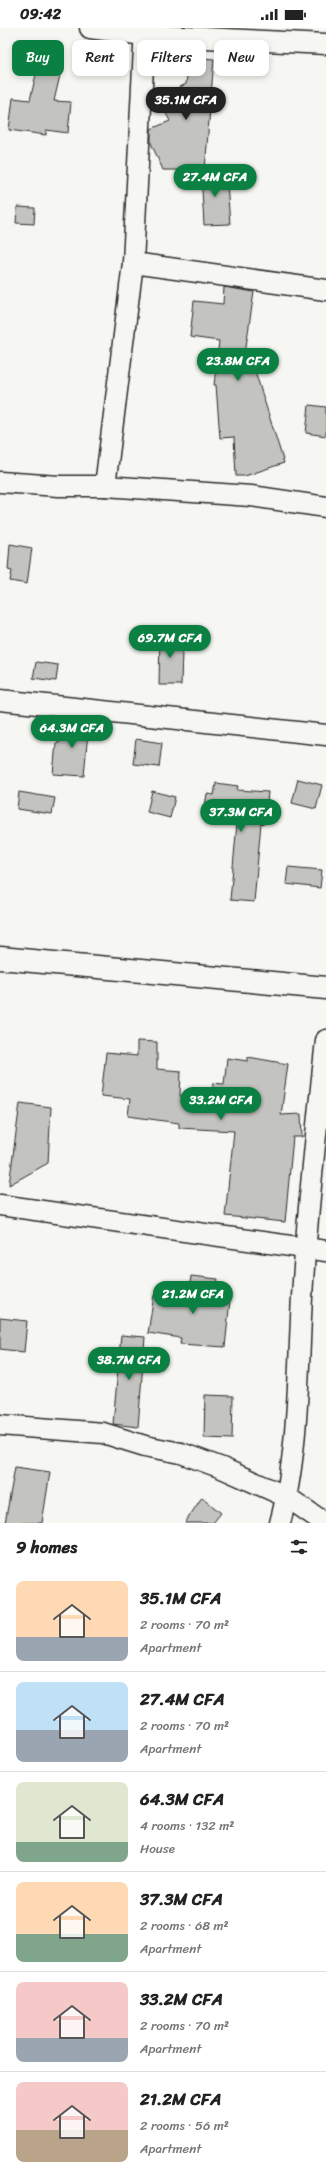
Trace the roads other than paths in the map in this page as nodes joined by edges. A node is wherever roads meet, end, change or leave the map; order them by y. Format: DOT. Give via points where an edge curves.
graph roads {
  1 [pos="90,28"];
  2 [pos="144,32"];
  3 [pos="326,44"];
  4 [pos="133,263"];
  5 [pos="326,290"];
  6 [pos="0,482"];
  7 [pos="105,486"];
  8 [pos="326,507"];
  9 [pos="0,700"];
  10 [pos="326,735"];
  11 [pos="0,958"];
  12 [pos="326,988"];
  13 [pos="326,1040"];
  14 [pos="0,1205"];
  15 [pos="305,1249"];
  16 [pos="326,1251"];
  17 [pos="0,1425"];
  18 [pos="287,1497"];
  19 [pos="280,1523"];
  20 [pos="325,1523"];
  1 -- 2 [label="street"];
  2 -- 3 [label="street"];
  2 -- 4 [label="street"];
  4 -- 5 [label="street"];
  4 -- 7 [label="street"];
  6 -- 7 [label="street"];
  7 -- 8 [label="street" via="251,496"];
  9 -- 10 [label="street"];
  11 -- 12 [label="street"];
  13 -- 15 [label="street"];
  14 -- 15 [label="street"];
  15 -- 16 [label="street"];
  15 -- 18 [label="street"];
  17 -- 18 [label="street" via="103,1433 145,1446 181,1453"];
  18 -- 19 [label="street"];
  18 -- 20 [label="street"];
}
